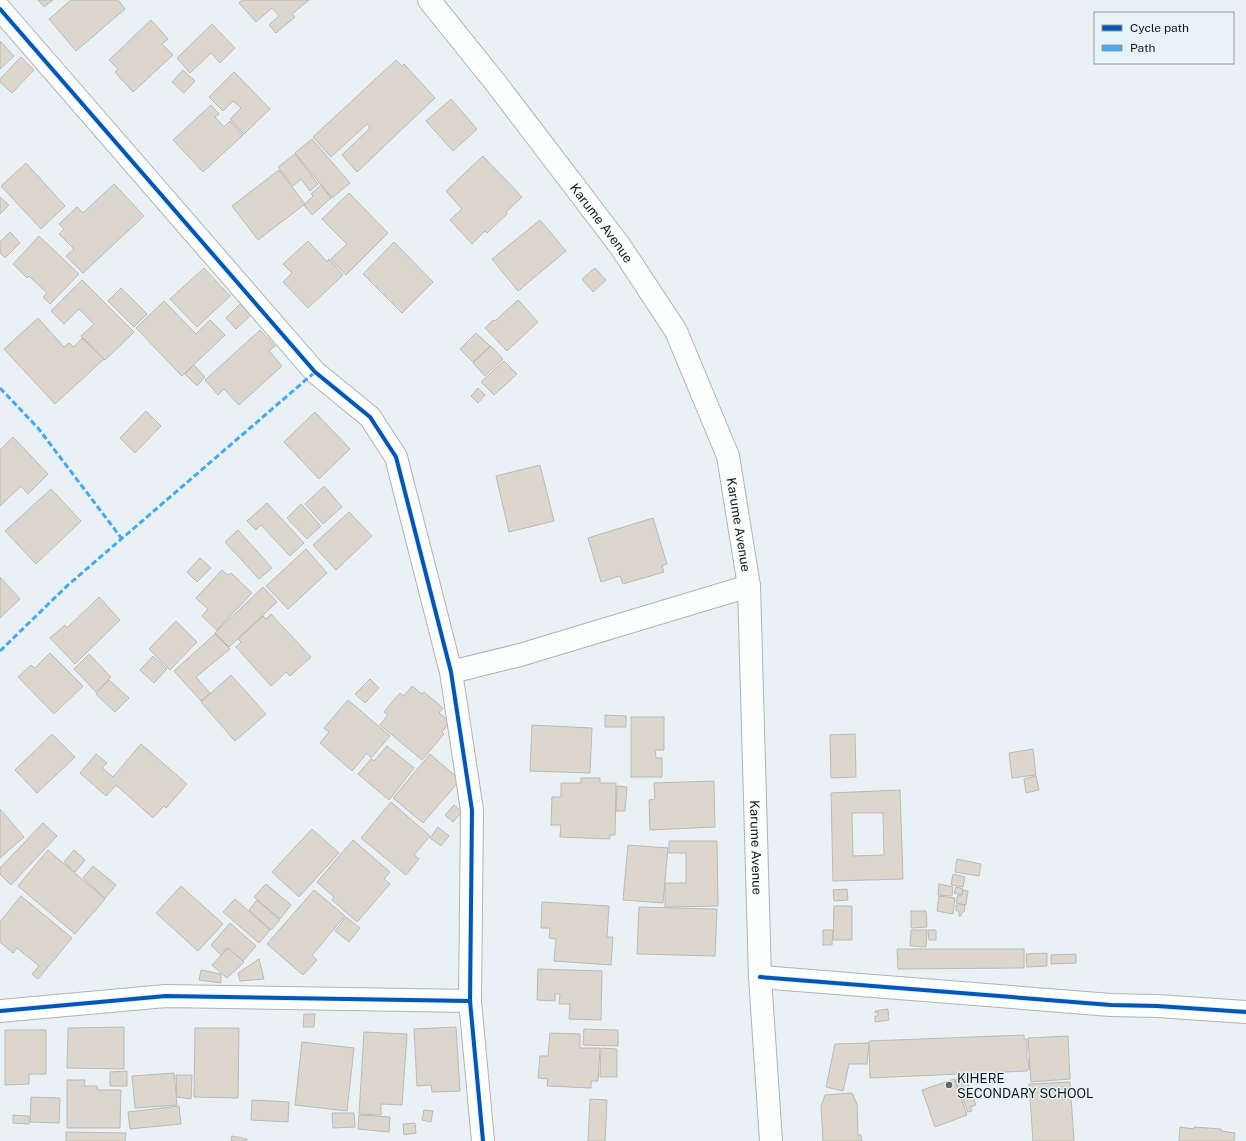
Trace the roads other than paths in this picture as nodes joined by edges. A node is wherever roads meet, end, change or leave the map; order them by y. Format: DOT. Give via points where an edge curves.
graph roads {
  1 [pos="429,0"];
  2 [pos="0,9"];
  3 [pos="749,586"];
  4 [pos="451,672"];
  5 [pos="760,977"];
  6 [pos="470,1001"];
  7 [pos="0,1011"];
  8 [pos="1246,1012"];
  9 [pos="483,1141"];
  10 [pos="771,1141"];
  1 -- 3 [label="street, Karume Avenue" via="620,246 676,331 728,456"];
  2 -- 4 [label="street" via="315,372 370,417 396,457"];
  3 -- 4 [label="street" via="520,655"];
  3 -- 5 [label="street, Karume Avenue"];
  4 -- 6 [label="street" via="472,810"];
  5 -- 8 [label="street" via="1111,1005"];
  5 -- 10 [label="street, Karume Avenue"];
  6 -- 7 [label="street" via="166,996"];
  6 -- 9 [label="street"];
}
